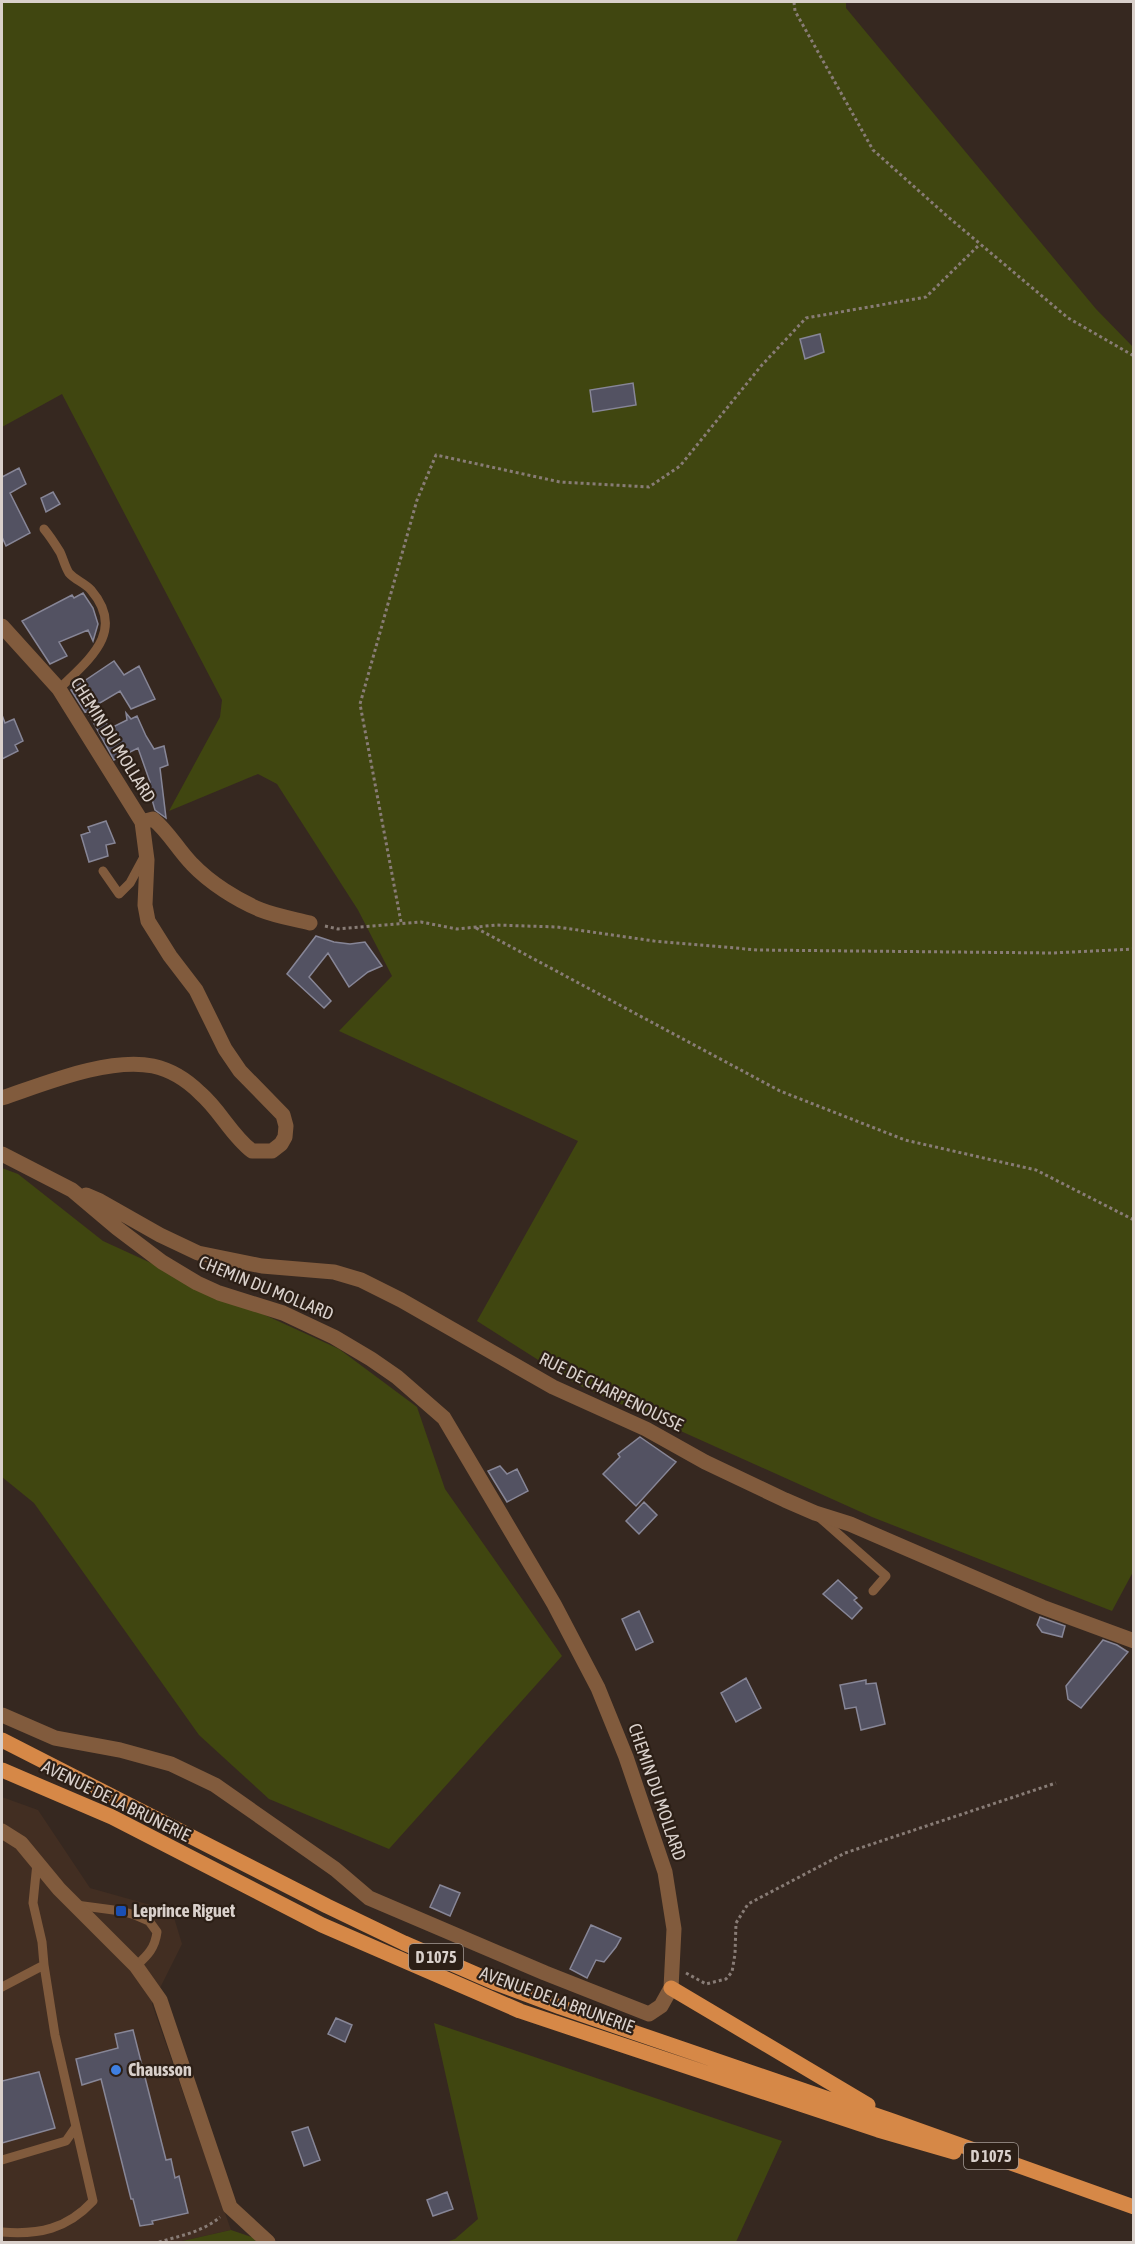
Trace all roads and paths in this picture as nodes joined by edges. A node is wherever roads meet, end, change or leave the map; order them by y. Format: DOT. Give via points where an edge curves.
graph roads {
  1 [pos="794,2"];
  2 [pos="980,244"];
  3 [pos="1134,357"];
  4 [pos="45,529"];
  5 [pos="2,626"];
  6 [pos="60,689"];
  7 [pos="142,822"];
  8 [pos="146,852"];
  9 [pos="103,871"];
  10 [pos="401,922"];
  11 [pos="310,923"];
  12 [pos="475,927"];
  13 [pos="1134,949"];
  14 [pos="2,1098"];
  15 [pos="2,1154"];
  16 [pos="72,1190"];
  17 [pos="1134,1220"];
  18 [pos="815,1513"];
  19 [pos="873,1591"];
  20 [pos="1134,1641"];
  21 [pos="2,1715"];
  22 [pos="2,1740"];
  23 [pos="2,1760"];
  24 [pos="2,1770"];
  25 [pos="1056,1782"];
  26 [pos="112,1817"];
  27 [pos="2,1831"];
  28 [pos="37,1863"];
  29 [pos="74,1905"];
  30 [pos="672,1964"];
  31 [pos="44,1965"];
  32 [pos="136,1966"];
  33 [pos="2,1987"];
  34 [pos="670,1988"];
  35 [pos="893,2121"];
  36 [pos="75,2128"];
  37 [pos="2,2160"];
  38 [pos="1089,2192"];
  39 [pos="230,2207"];
  40 [pos="1134,2207"];
  41 [pos="2,2232"];
  42 [pos="159,2242"];
  43 [pos="268,2242"];
  1 -- 2 [label="path" via="795,11 873,150"];
  2 -- 3 [label="path" via="1068,318"];
  2 -- 10 [label="path" via="926,297 806,318 761,366 680,466 649,487 560,482 436,455 417,500 360,704"];
  4 -- 6 [label="lane" via="69,573 90,589 101,604 107,629 87,661"];
  5 -- 6 [label="street, CHEMIN DU MOLLARD"];
  6 -- 7 [label="street, CHEMIN DU MOLLARD"];
  7 -- 8 [label="street, CHEMIN DU MOLLARD"];
  7 -- 11 [label="street, CHEMIN DU MOLLARD" via="153,819 166,829 192,864 233,895 261,910"];
  8 -- 9 [label="lane" via="120,894"];
  8 -- 14 [label="street, CHEMIN DU MOLLARD" via="148,921 196,990 240,1071 283,1115 286,1125 281,1144 272,1151 252,1151 191,1084 152,1066 78,1072"];
  10 -- 11 [label="path" via="338,929"];
  10 -- 12 [label="path" via="457,929"];
  12 -- 13 [label="path" via="557,927 758,950 1052,953"];
  12 -- 17 [label="path" via="780,1091 905,1140 1036,1170"];
  15 -- 16 [label="street, CHEMIN DU MOLLARD"];
  16 -- 18 [label="street, RUE DE CHARPENOUSSE" via="198,1253 262,1266 334,1272 361,1280 553,1387"];
  16 -- 30 [label="street, CHEMIN DU MOLLARD" via="162,1262 219,1293 283,1314 334,1337 397,1377 444,1418 554,1604 598,1688 626,1757 664,1872 674,1929"];
  18 -- 19 [label="lane" via="886,1576"];
  18 -- 20 [label="street, RUE DE CHARPENOUSSE"];
  21 -- 34 [label="street" via="55,1737 171,1764 215,1785 335,1869 369,1898 545,1973 649,2013 661,2006"];
  22 -- 35 [label="main road, D 1075" via="404,1943 560,2007"];
  23 -- 26 [label="main road, D 1075"];
  24 -- 26 [label="main road, AVENUE DE LA BRUNERIE / D 1075"];
  25 -- 30 [label="path" via="845,1853 748,1904 736,1923 732,1972 726,1979 706,1984"];
  26 -- 38 [label="main road, AVENUE DE LA BRUNERIE / D 1075" via="322,1925 520,2011 878,2130"];
  27 -- 28 [label="street" via="21,1843"];
  28 -- 29 [label="street"];
  28 -- 31 [label="lane" via="33,1903"];
  29 -- 32 [label="street"];
  29 -- 32 [label="lane" via="121,1911 149,1921 157,1932 155,1941 150,1953"];
  30 -- 34 [label="street, CHEMIN DU MOLLARD"];
  31 -- 33 [label="lane"];
  31 -- 36 [label="lane"];
  32 -- 39 [label="street" via="160,2000"];
  34 -- 35 [label="main road"];
  35 -- 38 [label="main road, D 1075"];
  36 -- 37 [label="lane" via="66,2140"];
  36 -- 41 [label="lane" via="93,2201 81,2214 60,2226 26,2234"];
  38 -- 40 [label="main road, D 1075"];
  39 -- 42 [label="path" via="213,2223"];
  39 -- 43 [label="street"];
}
